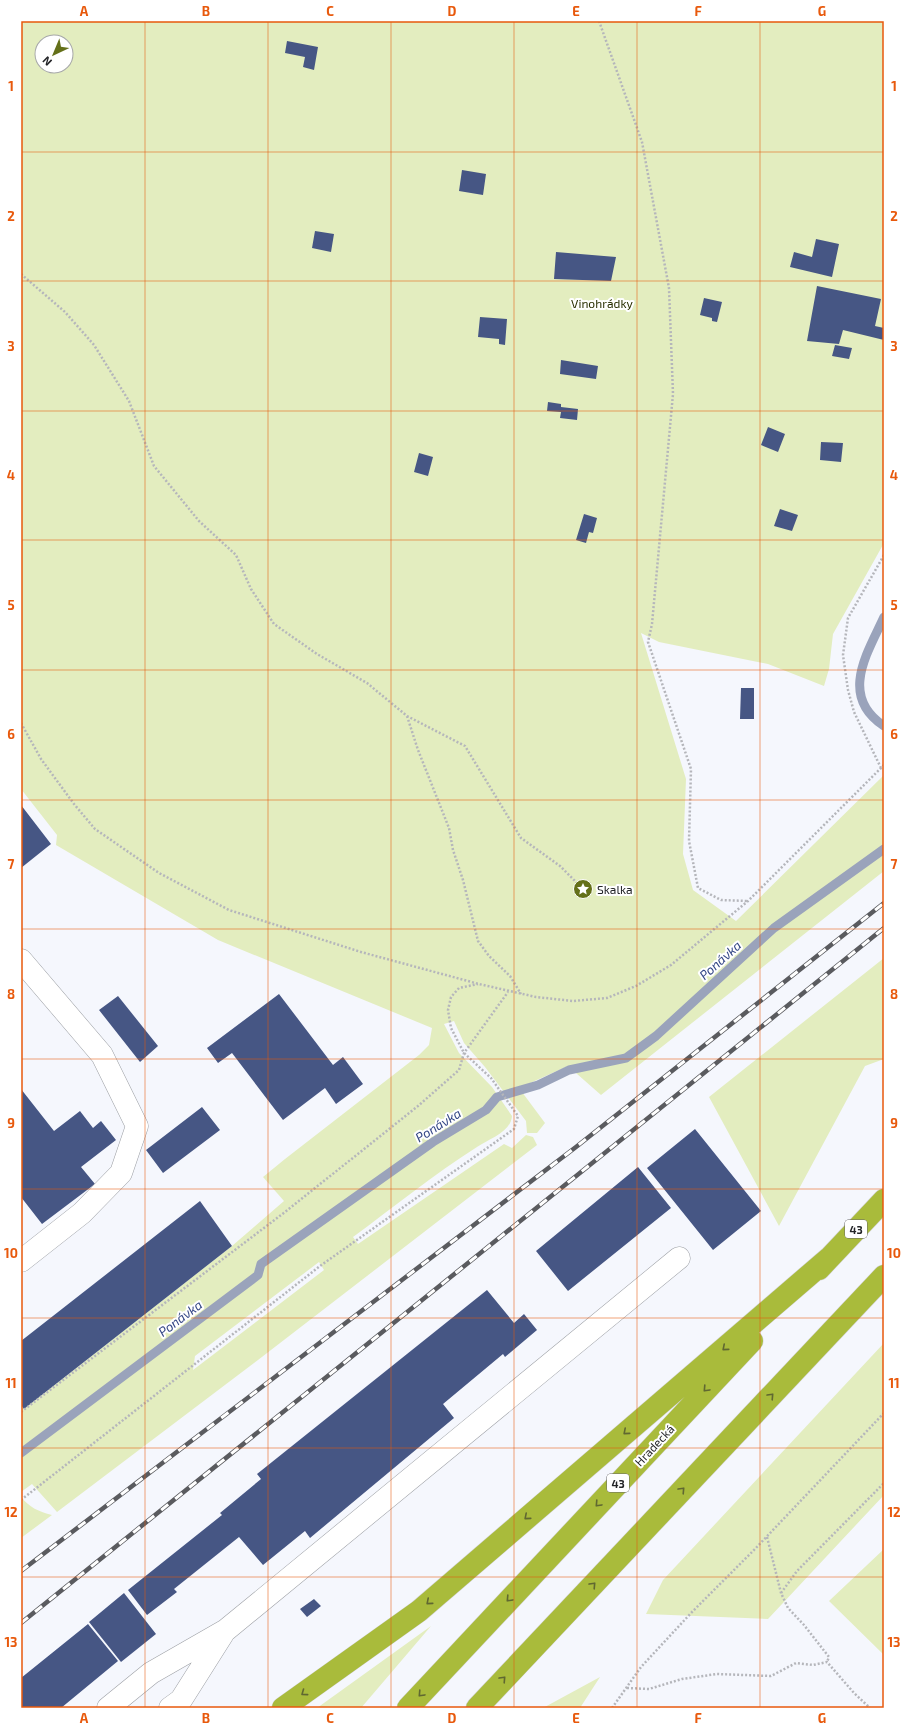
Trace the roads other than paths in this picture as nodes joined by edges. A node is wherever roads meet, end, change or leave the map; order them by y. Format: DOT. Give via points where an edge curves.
graph roads {
  1 [pos="21,960"];
  2 [pos="884,1200"];
  3 [pos="679,1258"];
  4 [pos="828,1258"];
  5 [pos="21,1262"];
  6 [pos="884,1276"];
  7 [pos="226,1630"];
  8 [pos="108,1708"];
  9 [pos="170,1708"];
  10 [pos="284,1708"];
  11 [pos="408,1708"];
  12 [pos="477,1708"];
  1 -- 5 [label="lane" via="102,1055 137,1126 121,1173 82,1213"];
  2 -- 4 [label="highway, Hradecká / 43"];
  3 -- 7 [label="lane"];
  4 -- 10 [label="highway, one-way" via="419,1610"];
  4 -- 11 [label="highway, Hradecká / 43, one-way"];
  12 -- 6 [label="highway, one-way"];
  7 -- 8 [label="lane" via="151,1673"];
  7 -- 9 [label="lane" via="181,1700"];
}
